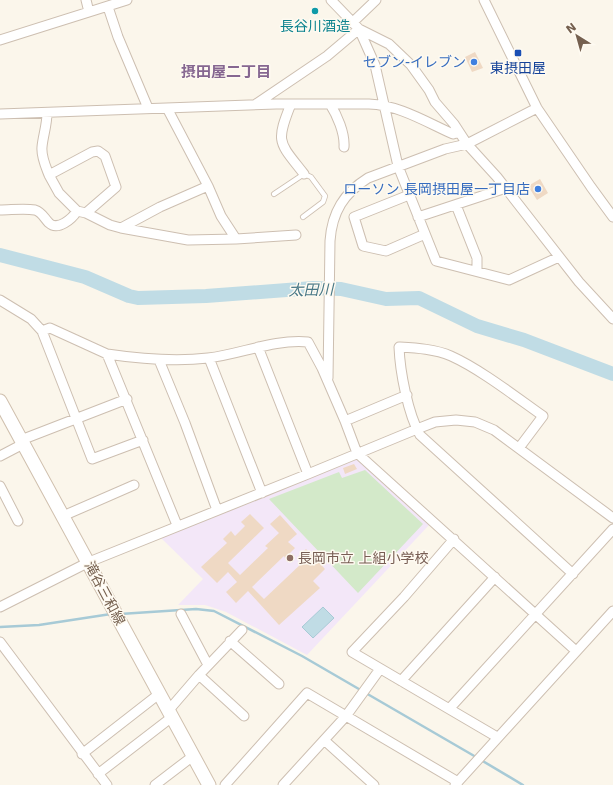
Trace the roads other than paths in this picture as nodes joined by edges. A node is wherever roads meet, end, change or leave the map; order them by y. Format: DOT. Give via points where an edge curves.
graph roads {
  1 [pos="86,0"];
  2 [pos="126,0"];
  3 [pos="331,0"];
  4 [pos="376,0"];
  5 [pos="484,0"];
  6 [pos="108,7"];
  7 [pos="89,12"];
  8 [pos="356,26"];
  9 [pos="0,40"];
  10 [pos="291,104"];
  11 [pos="330,104"];
  12 [pos="254,106"];
  13 [pos="384,107"];
  14 [pos="148,108"];
  15 [pos="167,108"];
  16 [pos="537,108"];
  17 [pos="47,113"];
  18 [pos="0,114"];
  19 [pos="459,132"];
  20 [pos="467,144"];
  21 [pos="344,147"];
  22 [pos="398,166"];
  23 [pos="304,174"];
  24 [pos="49,175"];
  25 [pos="208,186"];
  26 [pos="506,188"];
  27 [pos="274,194"];
  28 [pos="409,196"];
  29 [pos="456,205"];
  30 [pos="0,210"];
  31 [pos="82,212"];
  32 [pos="613,216"];
  33 [pos="303,217"];
  34 [pos="418,217"];
  35 [pos="121,228"];
  36 [pos="296,234"];
  37 [pos="425,234"];
  38 [pos="236,239"];
  39 [pos="559,257"];
  40 [pos="477,270"];
  41 [pos="0,300"];
  42 [pos="613,319"];
  43 [pos="42,331"];
  44 [pos="258,347"];
  45 [pos="107,354"];
  46 [pos="209,358"];
  47 [pos="159,360"];
  48 [pos="328,382"];
  49 [pos="407,395"];
  50 [pos="127,399"];
  51 [pos="0,401"];
  52 [pos="76,419"];
  53 [pos="345,421"];
  54 [pos="416,429"];
  55 [pos="143,440"];
  56 [pos="22,442"];
  57 [pos="519,448"];
  58 [pos="357,453"];
  59 [pos="0,456"];
  60 [pos="308,474"];
  61 [pos="134,485"];
  62 [pos="0,486"];
  63 [pos="262,492"];
  64 [pos="217,510"];
  65 [pos="63,516"];
  66 [pos="613,518"];
  67 [pos="18,521"];
  68 [pos="177,525"];
  69 [pos="613,529"];
  70 [pos="454,539"];
  71 [pos="89,562"];
  72 [pos="572,574"];
  73 [pos="495,577"];
  74 [pos="0,608"];
  75 [pos="613,611"];
  76 [pos="181,614"];
  77 [pos="536,614"];
  78 [pos="242,630"];
  79 [pos="230,641"];
  80 [pos="0,642"];
  81 [pos="576,651"];
  82 [pos="208,665"];
  83 [pos="380,669"];
  84 [pos="199,675"];
  85 [pos="401,681"];
  86 [pos="279,684"];
  87 [pos="159,694"];
  88 [pos="450,708"];
  89 [pos="170,714"];
  90 [pos="244,716"];
  91 [pos="346,716"];
  92 [pos="497,737"];
  93 [pos="324,740"];
  94 [pos="82,754"];
  95 [pos="193,756"];
  96 [pos="98,774"];
  97 [pos="286,782"];
  98 [pos="456,783"];
  99 [pos="107,785"];
  100 [pos="155,785"];
  101 [pos="209,785"];
  102 [pos="225,785"];
  103 [pos="297,785"];
  104 [pos="374,785"];
  1 -- 7 [label="street"];
  2 -- 6 [label="street"];
  3 -- 8 [label="street"];
  4 -- 8 [label="street"];
  5 -- 16 [label="street"];
  6 -- 7 [label="street"];
  6 -- 14 [label="street"];
  7 -- 9 [label="street"];
  8 -- 12 [label="street" via="327,56"];
  8 -- 13 [label="street" via="375,65"];
  8 -- 19 [label="street" via="389,44 400,54"];
  10 -- 11 [label="street"];
  10 -- 12 [label="street"];
  10 -- 23 [label="street" via="284,118 281,141"];
  11 -- 13 [label="street" via="373,104"];
  11 -- 21 [label="street" via="345,138"];
  12 -- 15 [label="street"];
  13 -- 19 [label="street" via="411,114 453,134"];
  13 -- 22 [label="street"];
  14 -- 15 [label="street"];
  14 -- 17 [label="street"];
  15 -- 25 [label="street"];
  16 -- 20 [label="street"];
  16 -- 32 [label="street" via="590,187"];
  17 -- 18 [label="street"];
  17 -- 24 [label="street" via="42,148"];
  19 -- 20 [label="street"];
  20 -- 22 [label="street"];
  20 -- 26 [label="street"];
  22 -- 28 [label="street"];
  22 -- 48 [label="street" via="358,184 343,198 332,223 329,252"];
  23 -- 27 [label="lane"];
  23 -- 33 [label="lane" via="311,177 325,196 323,202"];
  24 -- 31 [label="street" via="59,192"];
  24 -- 31 [label="street" via="92,152 98,151 105,156 116,187"];
  25 -- 35 [label="street"];
  25 -- 38 [label="street" via="220,216"];
  26 -- 29 [label="street"];
  26 -- 39 [label="street"];
  28 -- 34 [label="street"];
  28 -- 37 [label="street" via="354,217 363,246 386,251"];
  29 -- 34 [label="street"];
  29 -- 40 [label="street" via="477,258"];
  30 -- 31 [label="street" via="34,210 56,226"];
  31 -- 35 [label="street"];
  34 -- 37 [label="street"];
  35 -- 38 [label="street" via="188,240"];
  36 -- 38 [label="street"];
  37 -- 40 [label="street" via="436,261"];
  39 -- 40 [label="street" via="509,280"];
  39 -- 42 [label="street"];
  41 -- 43 [label="street" via="31,319"];
  43 -- 45 [label="street" via="50,328"];
  43 -- 52 [label="street"];
  44 -- 46 [label="street"];
  44 -- 48 [label="street" via="278,342 308,342"];
  44 -- 60 [label="street"];
  45 -- 47 [label="street"];
  45 -- 50 [label="street"];
  46 -- 47 [label="street"];
  46 -- 63 [label="street"];
  47 -- 64 [label="street"];
  48 -- 53 [label="street"];
  49 -- 53 [label="street"];
  49 -- 54 [label="street"];
  49 -- 57 [label="street" via="400,347 417,348 449,356 474,369 543,416"];
  50 -- 52 [label="street"];
  50 -- 55 [label="street"];
  51 -- 56 [label="main road, 滝谷三和線"];
  52 -- 55 [label="street" via="92,459"];
  52 -- 56 [label="street"];
  53 -- 58 [label="street"];
  54 -- 57 [label="street" via="446,420 475,422 494,430"];
  54 -- 58 [label="street"];
  54 -- 72 [label="street" via="462,475"];
  55 -- 68 [label="street"];
  56 -- 59 [label="street"];
  56 -- 65 [label="main road, 滝谷三和線"];
  57 -- 66 [label="street"];
  58 -- 60 [label="street"];
  58 -- 70 [label="street"];
  60 -- 63 [label="street"];
  61 -- 65 [label="street"];
  62 -- 67 [label="street"];
  63 -- 64 [label="street"];
  64 -- 68 [label="street"];
  65 -- 71 [label="main road, 滝谷三和線"];
  68 -- 71 [label="street"];
  69 -- 72 [label="street"];
  70 -- 73 [label="street"];
  70 -- 83 [label="street" via="352,652"];
  71 -- 74 [label="street"];
  71 -- 87 [label="main road, 滝谷三和線"];
  72 -- 77 [label="street"];
  73 -- 77 [label="street"];
  73 -- 85 [label="street"];
  75 -- 81 [label="street"];
  76 -- 82 [label="street"];
  77 -- 81 [label="street"];
  77 -- 88 [label="street"];
  78 -- 79 [label="street"];
  79 -- 82 [label="street"];
  79 -- 86 [label="street"];
  80 -- 94 [label="street"];
  81 -- 92 [label="street"];
  82 -- 84 [label="street"];
  83 -- 85 [label="street"];
  83 -- 91 [label="street"];
  84 -- 89 [label="street"];
  84 -- 90 [label="street"];
  85 -- 88 [label="street"];
  87 -- 89 [label="main road, 滝谷三和線"];
  87 -- 94 [label="street"];
  88 -- 92 [label="street"];
  89 -- 95 [label="main road, 滝谷三和線"];
  89 -- 96 [label="street"];
  91 -- 93 [label="street"];
  91 -- 98 [label="street"];
  91 -- 102 [label="street" via="307,693"];
  92 -- 98 [label="street"];
  93 -- 97 [label="street"];
  93 -- 104 [label="street"];
  94 -- 96 [label="street"];
  95 -- 100 [label="street"];
  95 -- 101 [label="main road, 滝谷三和線"];
  96 -- 99 [label="street"];
  97 -- 103 [label="street"];
}
